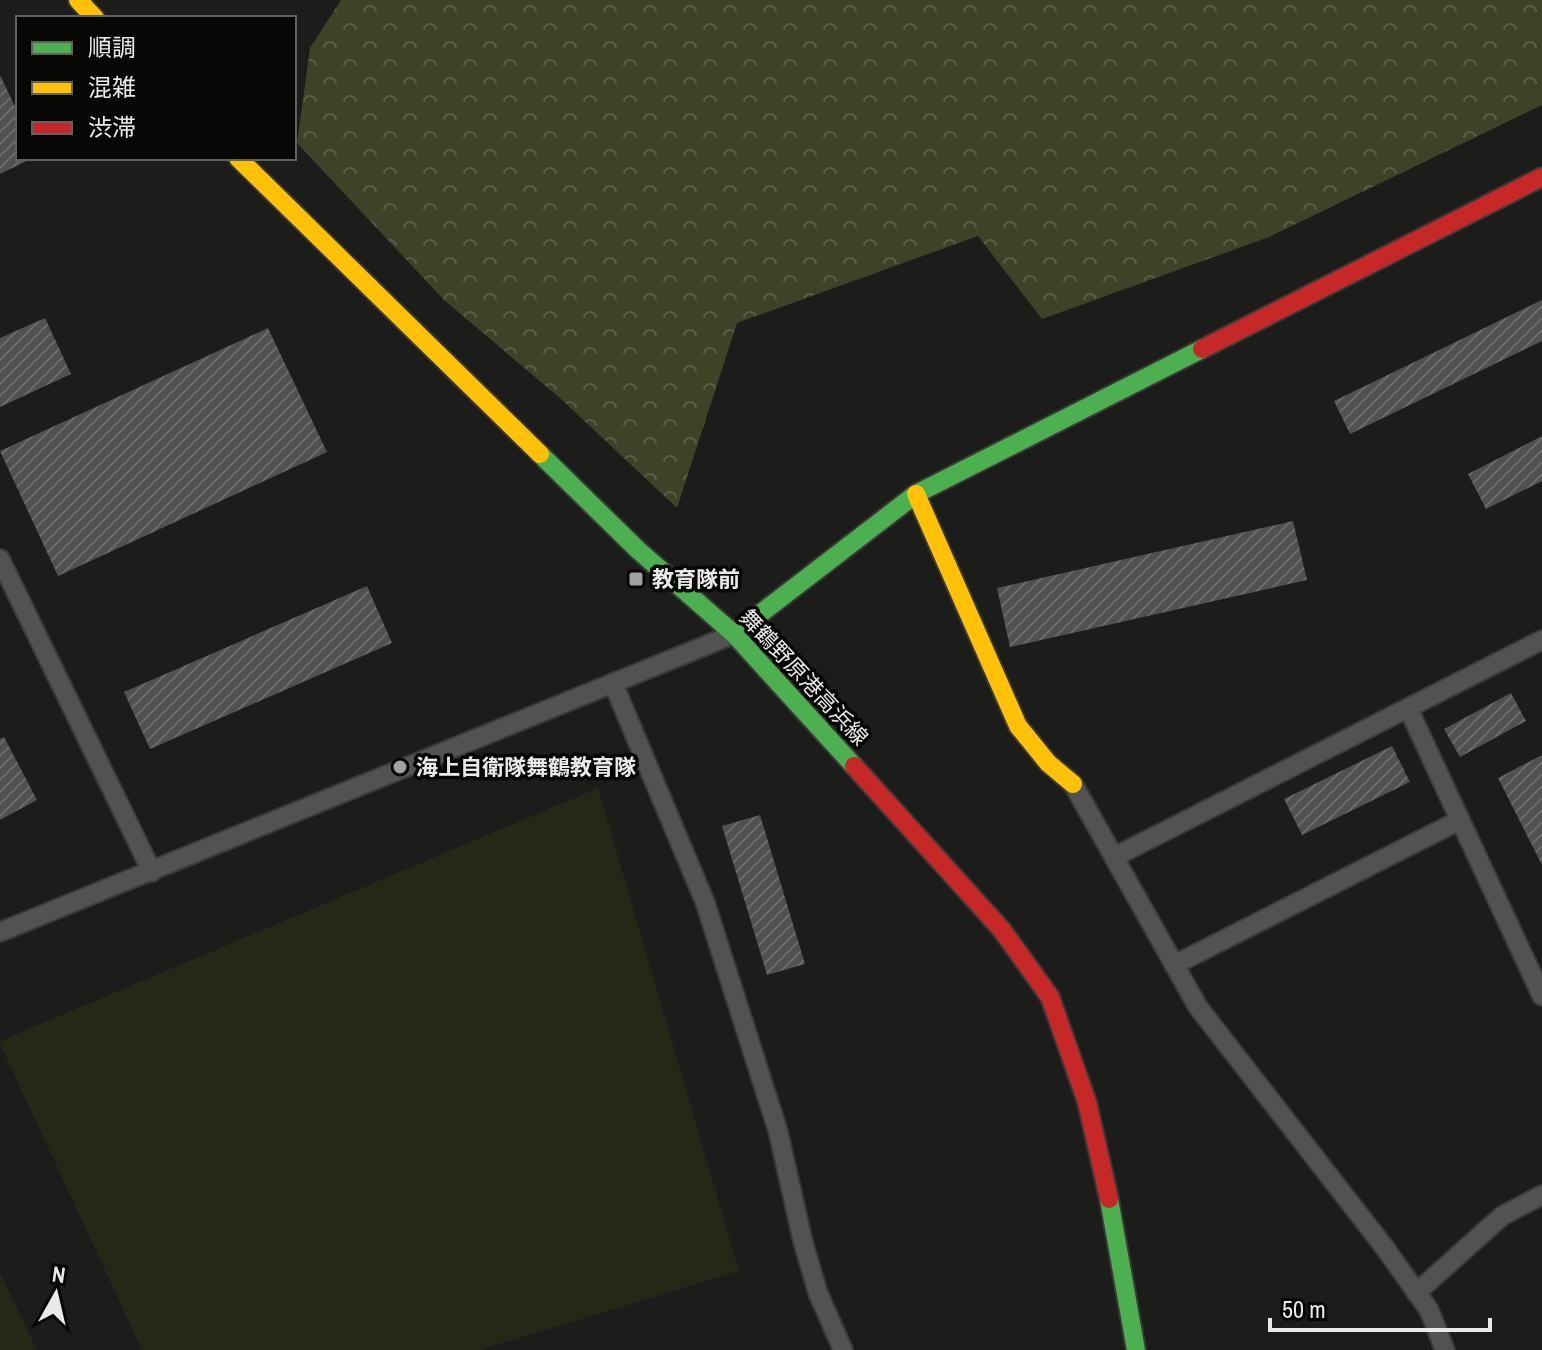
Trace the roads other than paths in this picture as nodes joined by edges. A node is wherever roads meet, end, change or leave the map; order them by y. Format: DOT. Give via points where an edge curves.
graph roads {
  1 [pos="78,0"];
  2 [pos="93,16"];
  3 [pos="240,160"];
  4 [pos="1542,177"];
  5 [pos="916,494"];
  6 [pos="0,559"];
  7 [pos="734,634"];
  8 [pos="1542,640"];
  9 [pos="613,683"];
  10 [pos="1408,708"];
  11 [pos="1073,784"];
  12 [pos="1460,820"];
  13 [pos="1114,857"];
  14 [pos="152,872"];
  15 [pos="0,932"];
  16 [pos="1174,965"];
  17 [pos="1542,996"];
  18 [pos="1542,1195"];
  19 [pos="1416,1293"];
  20 [pos="843,1350"];
  21 [pos="1136,1350"];
  22 [pos="1445,1350"];
  1 -- 2 [label="main road"];
  3 -- 7 [label="main road, 舞鶴野原港高浜線" via="638,550"];
  4 -- 5 [label="main road"];
  5 -- 7 [label="main road"];
  5 -- 11 [label="main road" via="1018,726"];
  6 -- 14 [label="lane"];
  7 -- 9 [label="lane"];
  7 -- 21 [label="main road, 舞鶴野原港高浜線" via="1002,930 1050,997 1087,1102"];
  8 -- 10 [label="lane"];
  9 -- 14 [label="lane"];
  9 -- 20 [label="lane" via="705,902 778,1131 818,1293"];
  10 -- 12 [label="lane"];
  10 -- 13 [label="lane"];
  11 -- 13 [label="lane"];
  12 -- 16 [label="lane"];
  12 -- 17 [label="lane"];
  13 -- 16 [label="lane"];
  14 -- 15 [label="lane"];
  16 -- 19 [label="lane" via="1198,1007"];
  18 -- 19 [label="lane" via="1502,1216"];
  19 -- 22 [label="lane"];
}
